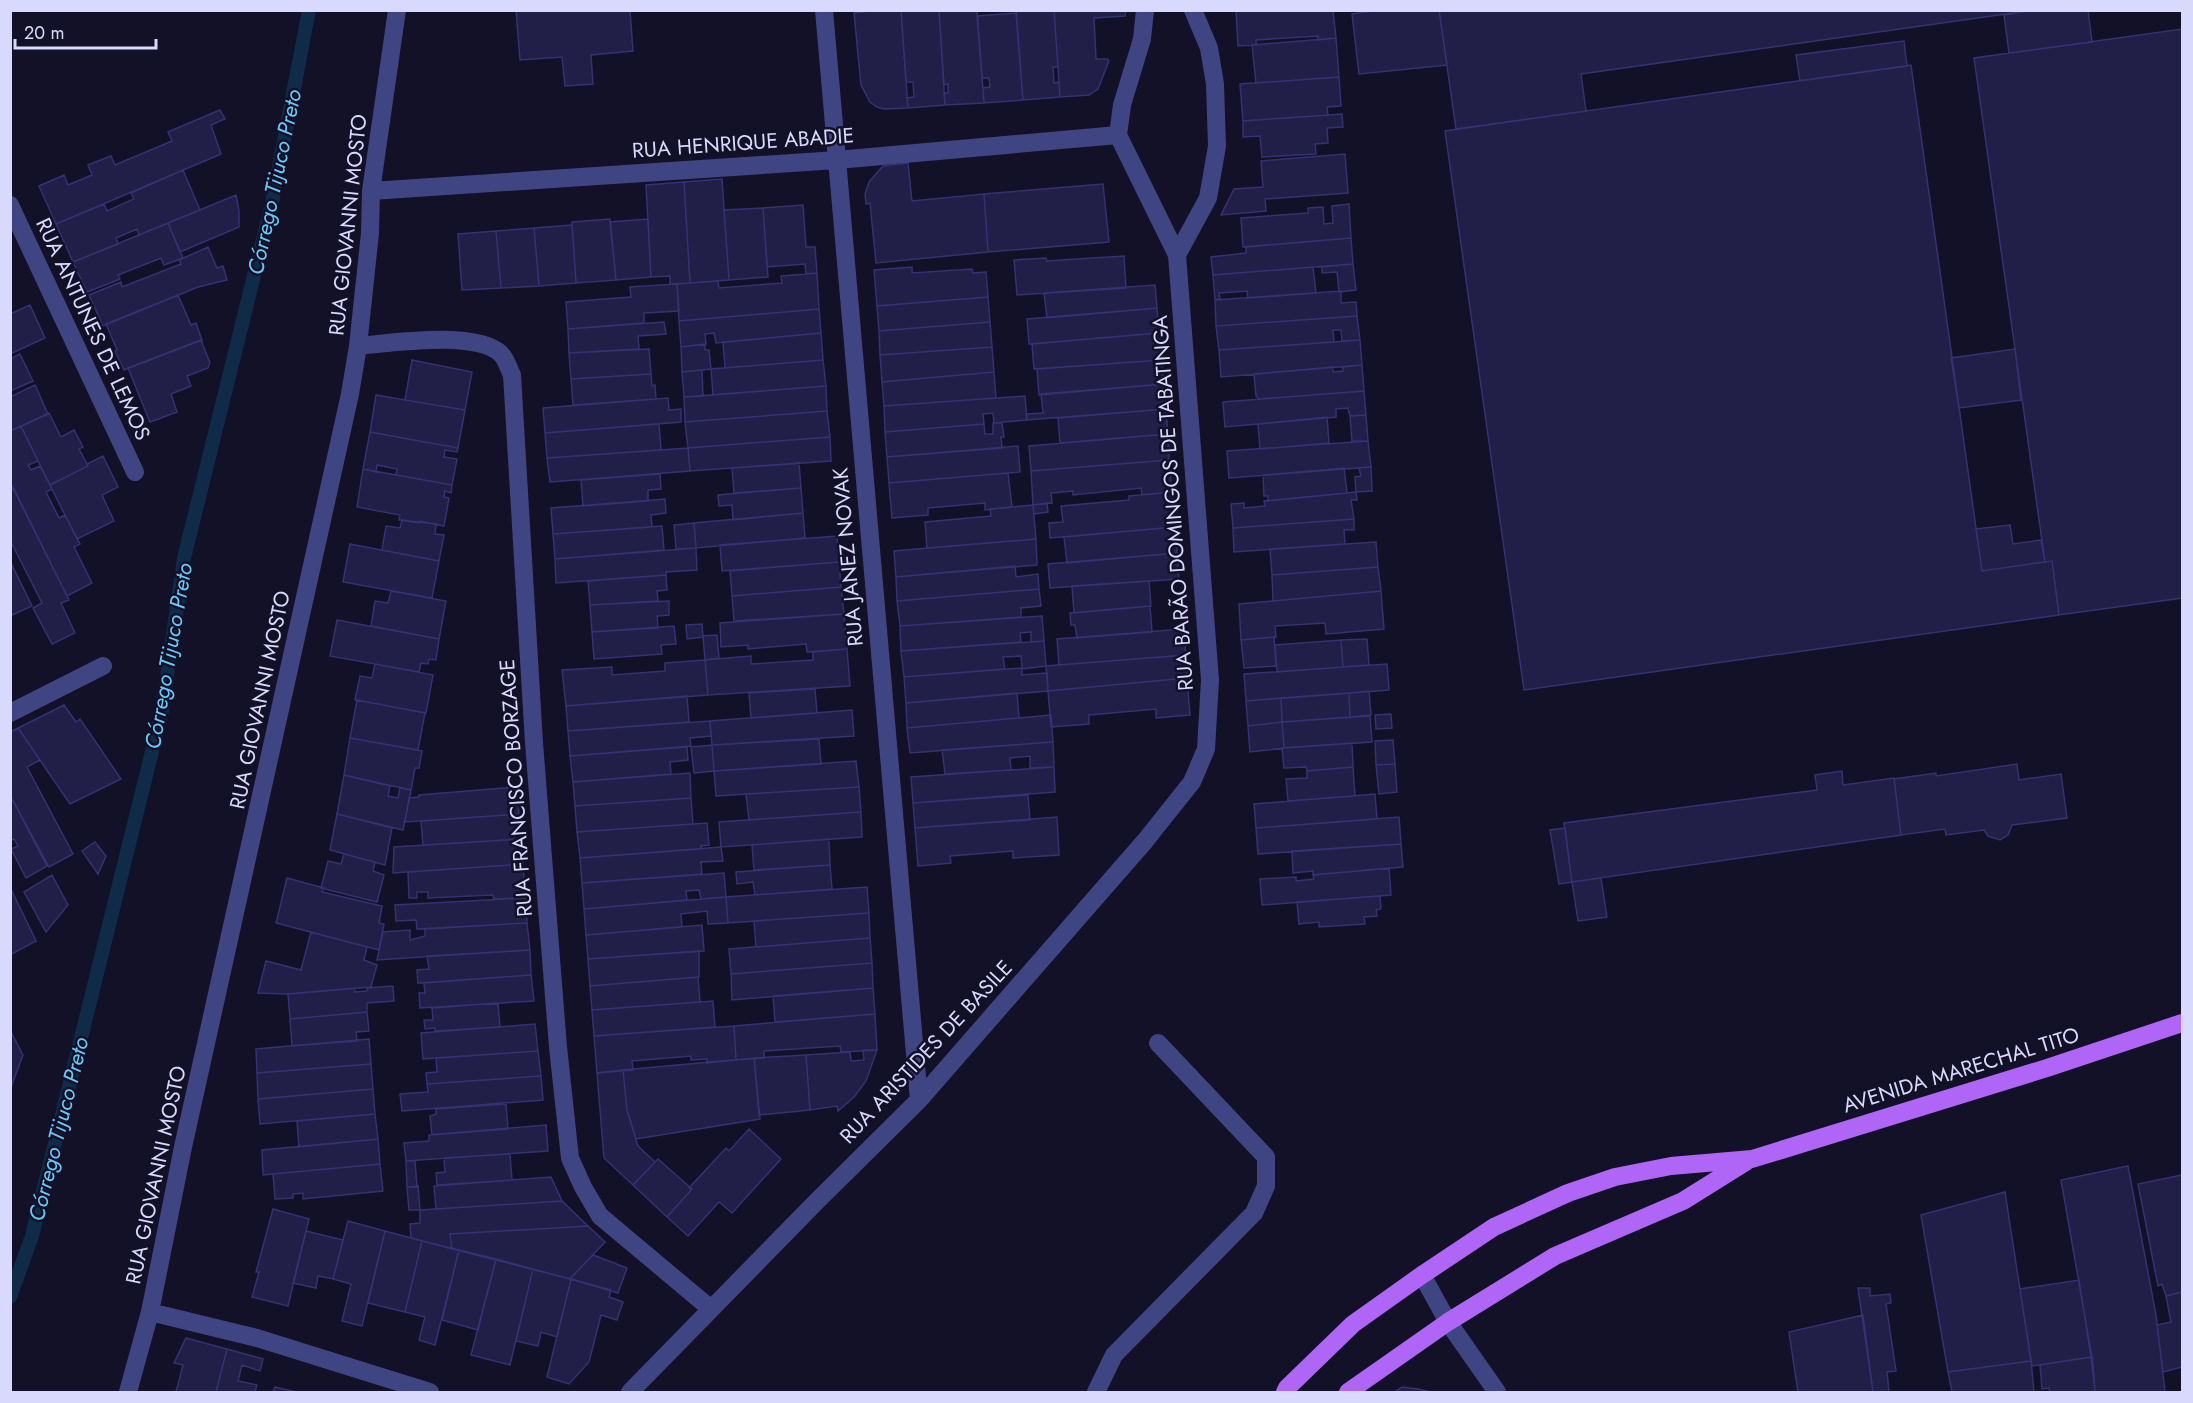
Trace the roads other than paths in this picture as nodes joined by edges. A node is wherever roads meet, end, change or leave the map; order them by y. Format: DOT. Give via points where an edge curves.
graph roads {
  1 [pos="397,10"];
  2 [pos="824,10"];
  3 [pos="1146,10"];
  4 [pos="1193,10"];
  5 [pos="1118,135"];
  6 [pos="837,160"];
  7 [pos="371,191"];
  8 [pos="10,205"];
  9 [pos="1177,255"];
  10 [pos="358,346"];
  11 [pos="135,472"];
  12 [pos="104,666"];
  13 [pos="10,713"];
  14 [pos="1206,749"];
  15 [pos="2182,1023"];
  16 [pos="1158,1043"];
  17 [pos="919,1100"];
  18 [pos="1752,1159"];
  19 [pos="1422,1275"];
  20 [pos="711,1310"];
  21 [pos="150,1312"];
  22 [pos="1448,1322"];
  23 [pos="128,1392"];
  24 [pos="430,1392"];
  25 [pos="630,1392"];
  26 [pos="1096,1392"];
  27 [pos="1285,1392"];
  28 [pos="1348,1392"];
  29 [pos="1497,1392"];
  1 -- 7 [label="street, RUA GIOVANNI MOSTO"];
  2 -- 6 [label="street, RUA JANEZ NOVAK"];
  3 -- 5 [label="street"];
  4 -- 9 [label="street" via="1209,48 1215,84 1217,146 1208,198"];
  5 -- 6 [label="street, RUA HENRIQUE ABADIE"];
  5 -- 9 [label="street, RUA BARÃO DOMINGOS DE TABATINGA"];
  6 -- 7 [label="street, RUA HENRIQUE ABADIE"];
  6 -- 17 [label="street, RUA JANEZ NOVAK"];
  7 -- 10 [label="street, RUA GIOVANNI MOSTO"];
  8 -- 11 [label="street, RUA ANTUNES DE LEMOS"];
  9 -- 14 [label="street, RUA BARÃO DOMINGOS DE TABATINGA" via="1210,680"];
  10 -- 20 [label="street, RUA FRANCISCO BORZAGE" via="468,340 502,355 512,375 534,743 570,1158 600,1216"];
  10 -- 21 [label="street, RUA GIOVANNI MOSTO"];
  12 -- 13 [label="street"];
  14 -- 17 [label="street, RUA ARISTIDES DE BASILE" via="1192,782 1145,841"];
  15 -- 18 [label="main road, AVENIDA MARECHAL TITO"];
  16 -- 26 [label="street" via="1266,1157 1266,1186 1254,1213 1114,1355"];
  17 -- 20 [label="street, RUA ARISTIDES DE BASILE"];
  18 -- 19 [label="main road, AVENIDA MARECHAL TITO" via="1671,1166 1615,1177 1568,1193 1494,1227"];
  18 -- 22 [label="main road, AVENIDA MARECHAL TITO" via="1683,1201 1555,1256"];
  19 -- 22 [label="street"];
  19 -- 27 [label="main road, AVENIDA MARECHAL TITO" via="1353,1324"];
  20 -- 25 [label="street, RUA ARISTIDES DE BASILE"];
  21 -- 23 [label="street, RUA GIOVANNI MOSTO"];
  21 -- 24 [label="street" via="257,1338"];
  22 -- 28 [label="main road, AVENIDA MARECHAL TITO"];
  22 -- 29 [label="street"];
}
